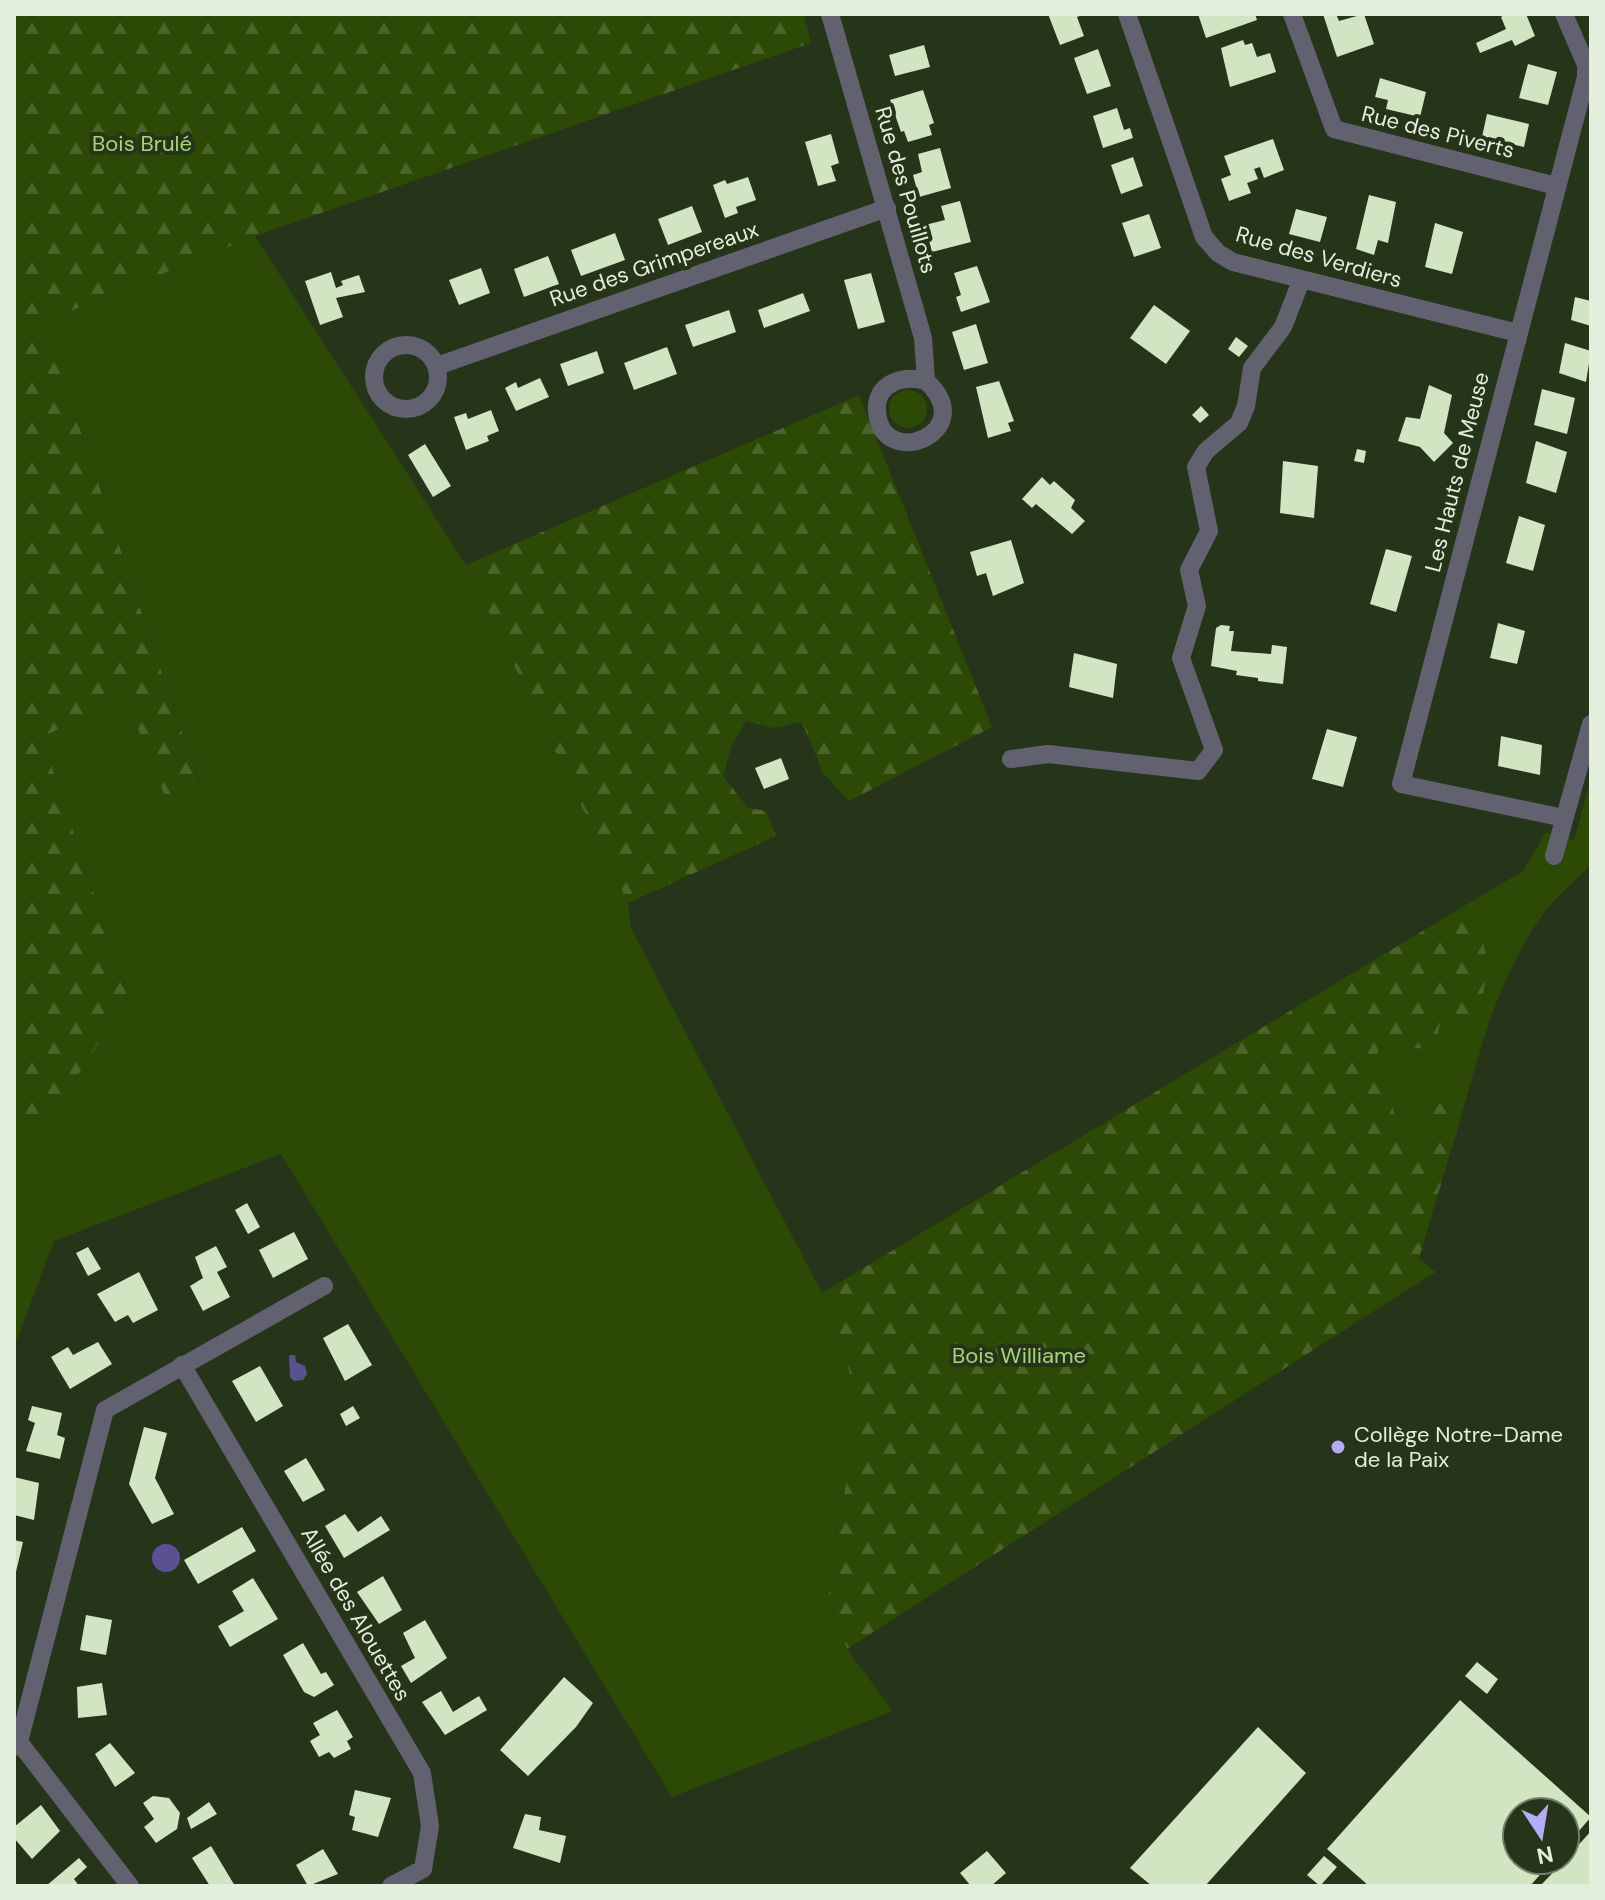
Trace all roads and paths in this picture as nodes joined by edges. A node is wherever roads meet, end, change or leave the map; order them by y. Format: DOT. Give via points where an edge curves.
graph roads {
  1 [pos="830,14"];
  2 [pos="1127,14"];
  3 [pos="1292,14"];
  4 [pos="1564,14"];
  5 [pos="1556,186"];
  6 [pos="887,208"];
  7 [pos="1301,281"];
  8 [pos="1518,333"];
  9 [pos="437,366"];
  10 [pos="926,381"];
  11 [pos="1591,724"];
  12 [pos="1011,759"];
  13 [pos="1564,818"];
  14 [pos="1554,856"];
  15 [pos="324,1286"];
  16 [pos="182,1365"];
  17 [pos="16,1744"];
  18 [pos="130,1886"];
  19 [pos="391,1886"];
  1 -- 6 [label="street, Rue des Pouillots"];
  2 -- 7 [label="street, Rue des Verdiers" via="1204,237 1233,262"];
  3 -- 5 [label="street, Rue des Piverts" via="1334,129"];
  4 -- 5 [label="street, Les Hauts de Meuse" via="1586,77"];
  5 -- 8 [label="street, Les Hauts de Meuse"];
  6 -- 9 [label="street, Rue des Grimpereaux"];
  6 -- 10 [label="street, Rue des Pouillots" via="923,338"];
  7 -- 8 [label="street, Rue des Verdiers"];
  7 -- 12 [label="street" via="1283,327 1252,368 1239,423 1206,451 1196,467 1209,531 1189,570 1197,606 1181,658 1214,750 1198,771 1048,754"];
  8 -- 13 [label="street, Les Hauts de Meuse" via="1401,784"];
  11 -- 13 [label="street"];
  13 -- 14 [label="street"];
  15 -- 16 [label="street"];
  16 -- 17 [label="street" via="105,1410"];
  16 -- 19 [label="street, Allée des Alouettes" via="422,1773 430,1826 423,1869"];
  17 -- 18 [label="street"];
}
